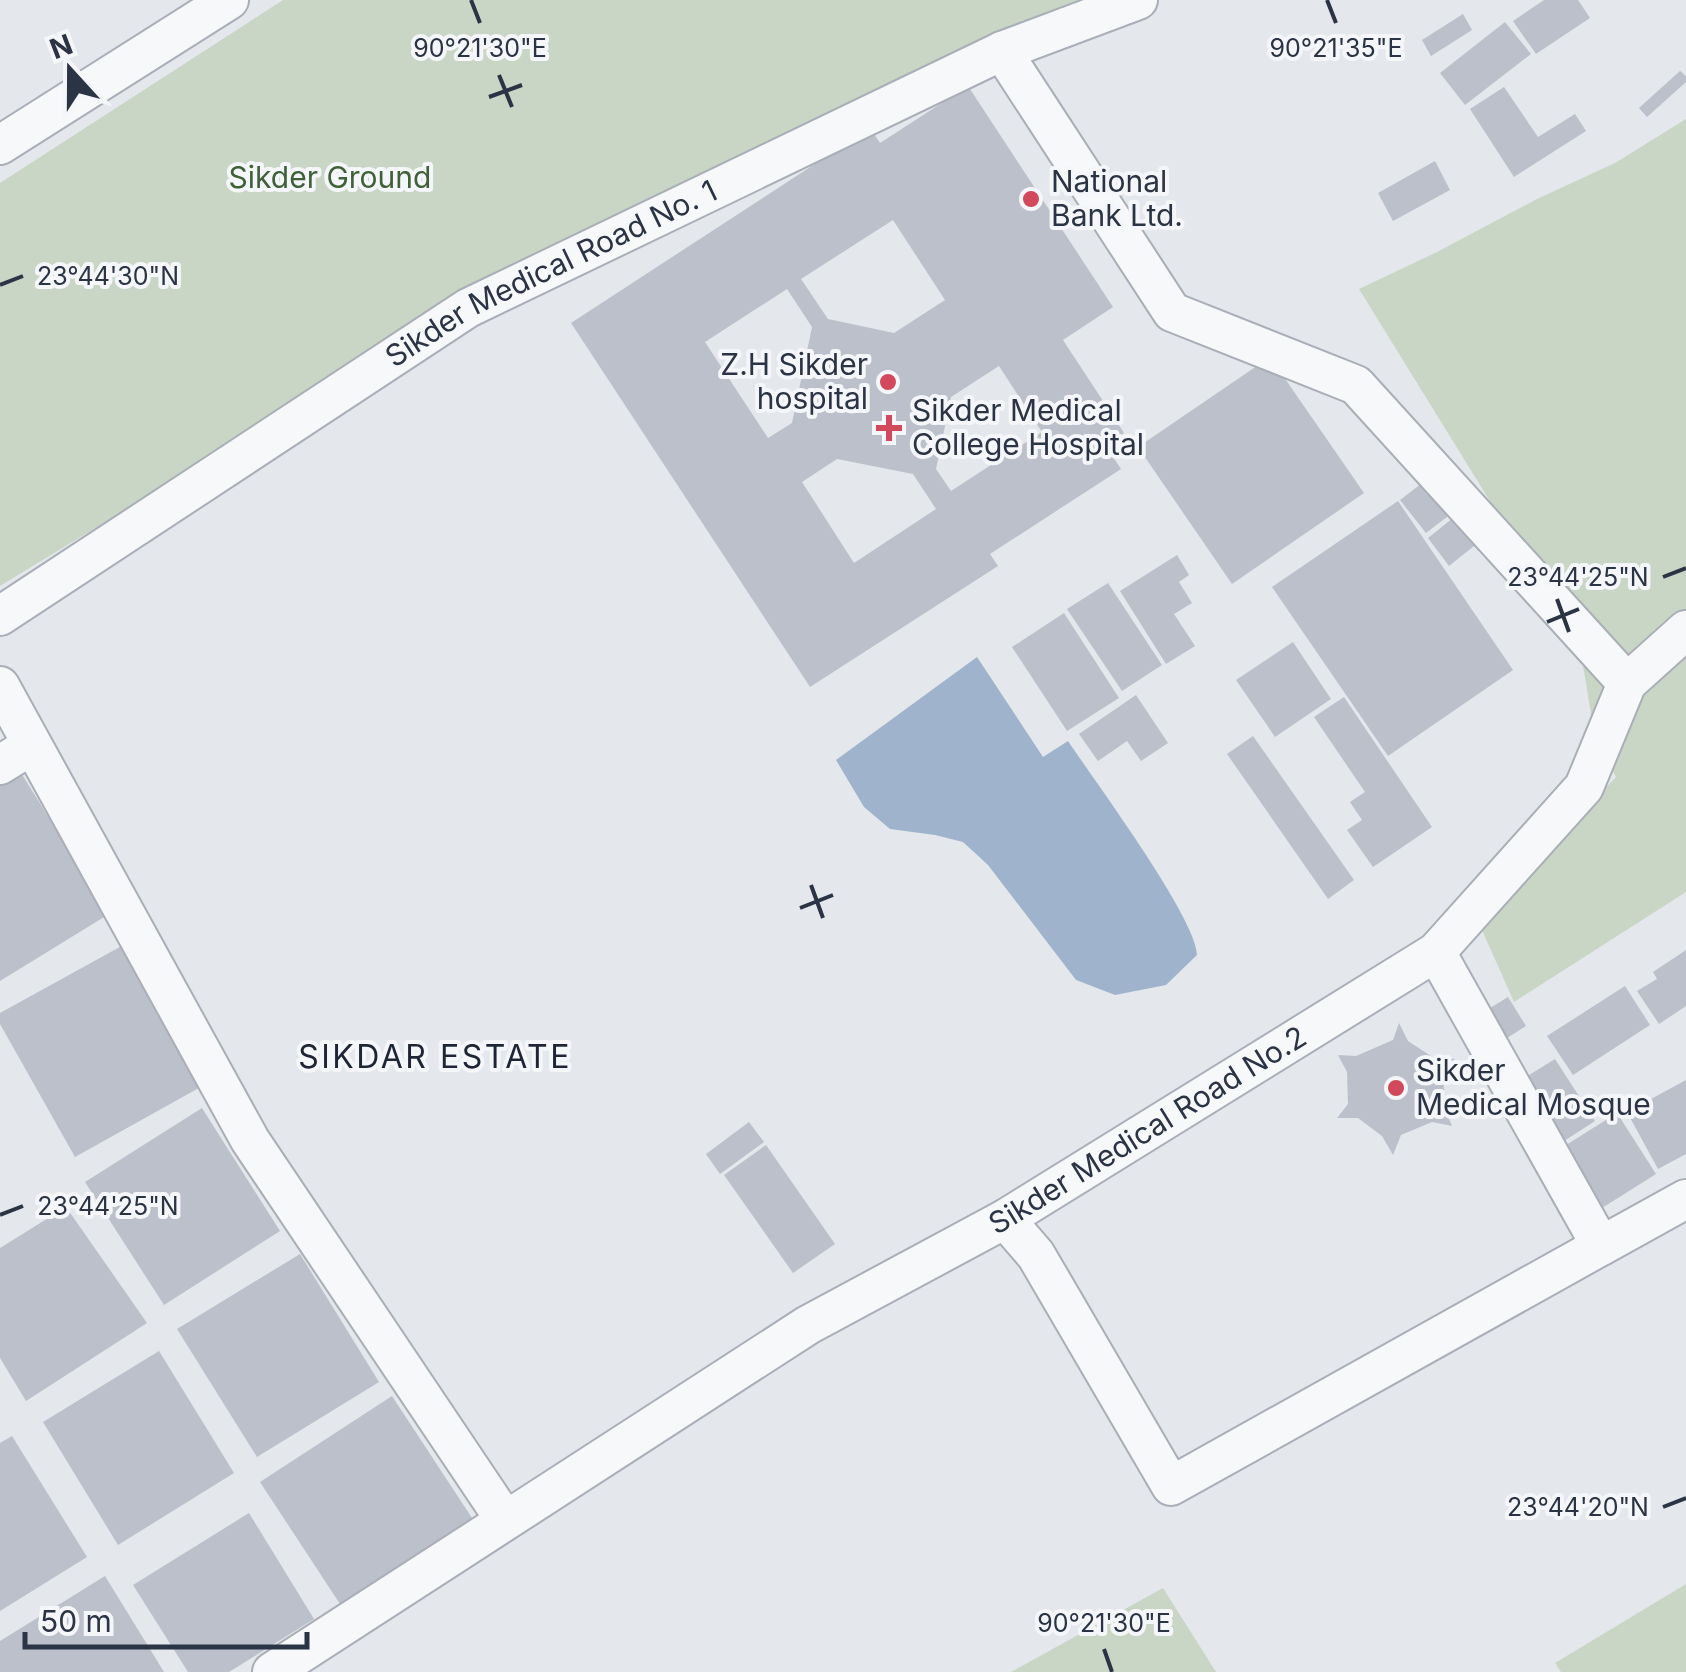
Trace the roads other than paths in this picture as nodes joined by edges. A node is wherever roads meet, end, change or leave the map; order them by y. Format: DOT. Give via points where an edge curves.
graph roads {
  1 [pos="229,0"];
  2 [pos="1138,0"];
  3 [pos="1002,51"];
  4 [pos="0,145"];
  5 [pos="0,616"];
  6 [pos="1686,630"];
  7 [pos="1627,683"];
  8 [pos="0,686"];
  9 [pos="32,745"];
  10 [pos="0,764"];
  11 [pos="1436,952"];
  12 [pos="1686,1199"];
  13 [pos="1005,1219"];
  14 [pos="1602,1246"];
  15 [pos="504,1520"];
  16 [pos="272,1672"];
  1 -- 4 [label="street"];
  2 -- 3 [label="street, Sikder Medical Road No. 1"];
  3 -- 5 [label="street, Sikder Medical Road No. 1" via="468,308"];
  3 -- 7 [label="street" via="1172,312 1356,385"];
  6 -- 7 [label="street, Sikder Medical Road No.2"];
  7 -- 11 [label="street, Sikder Medical Road No.2" via="1584,787"];
  8 -- 9 [label="street"];
  9 -- 10 [label="street"];
  9 -- 15 [label="street" via="250,1140"];
  11 -- 13 [label="street, Sikder Medical Road No.2"];
  11 -- 14 [label="street"];
  12 -- 14 [label="street"];
  13 -- 14 [label="street" via="1036,1255 1171,1486"];
  13 -- 15 [label="street, Sikder Medical Road No.2" via="808,1325"];
  15 -- 16 [label="street, Sikder Medical Road No.2"];
}
